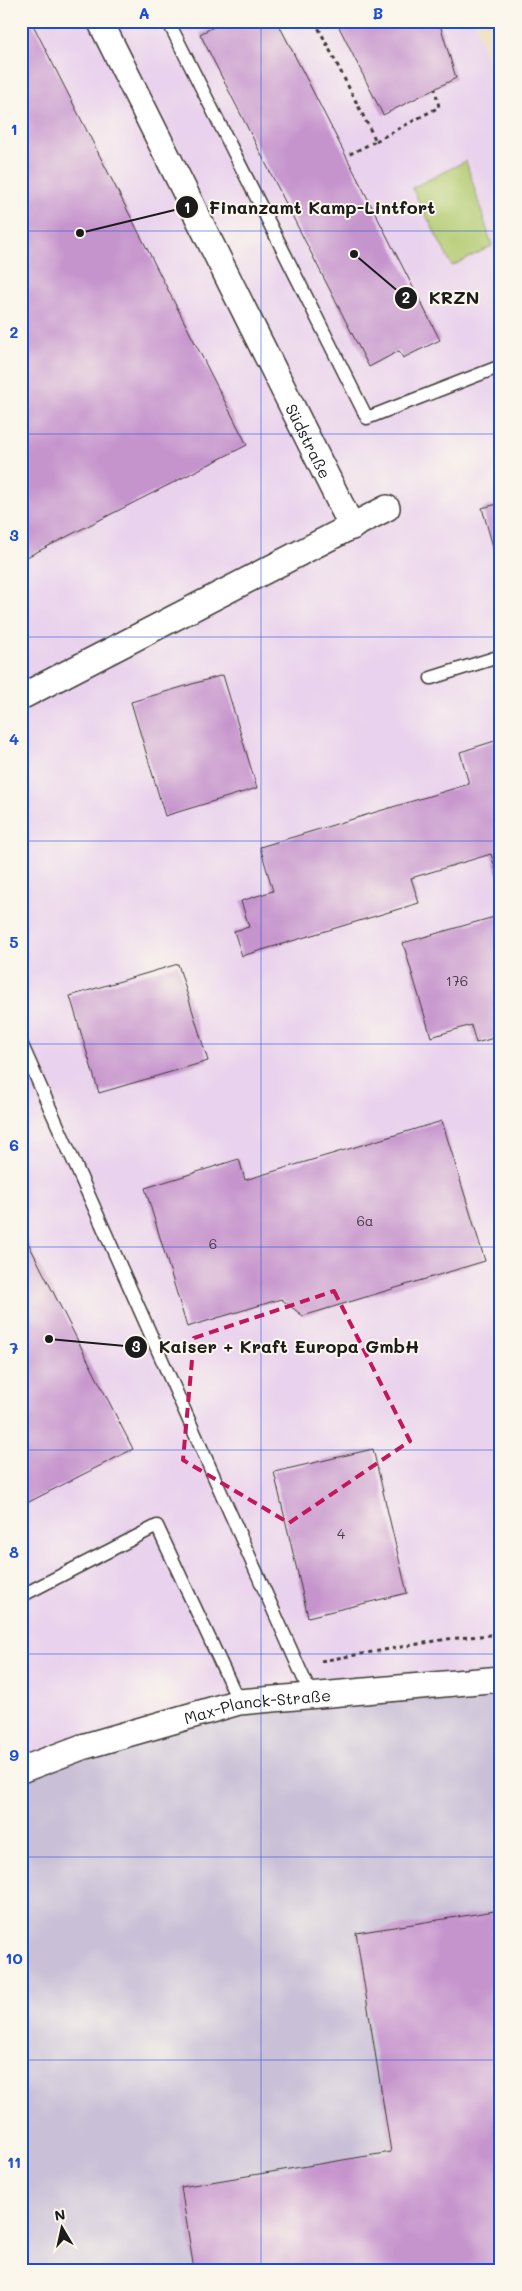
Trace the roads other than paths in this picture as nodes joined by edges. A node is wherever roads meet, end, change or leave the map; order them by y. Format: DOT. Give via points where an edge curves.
graph roads {
  1 [pos="100,21"];
  2 [pos="168,21"];
  3 [pos="501,366"];
  4 [pos="387,508"];
  5 [pos="352,527"];
  6 [pos="501,656"];
  7 [pos="431,678"];
  8 [pos="21,698"];
  9 [pos="21,1043"];
  10 [pos="21,1596"];
  11 [pos="501,1679"];
  12 [pos="312,1697"];
  13 [pos="239,1702"];
  14 [pos="21,1770"];
  1 -- 5 [label="street, Südstraße"];
  2 -- 3 [label="lane" via="366,418"];
  4 -- 5 [label="street"];
  5 -- 8 [label="street"];
  6 -- 7 [label="lane"];
  9 -- 12 [label="lane"];
  10 -- 13 [label="lane" via="157,1526"];
  11 -- 12 [label="street, Max-Planck-Straße"];
  12 -- 13 [label="street, Max-Planck-Straße"];
  13 -- 14 [label="street, Max-Planck-Straße" via="82,1747"];
}
